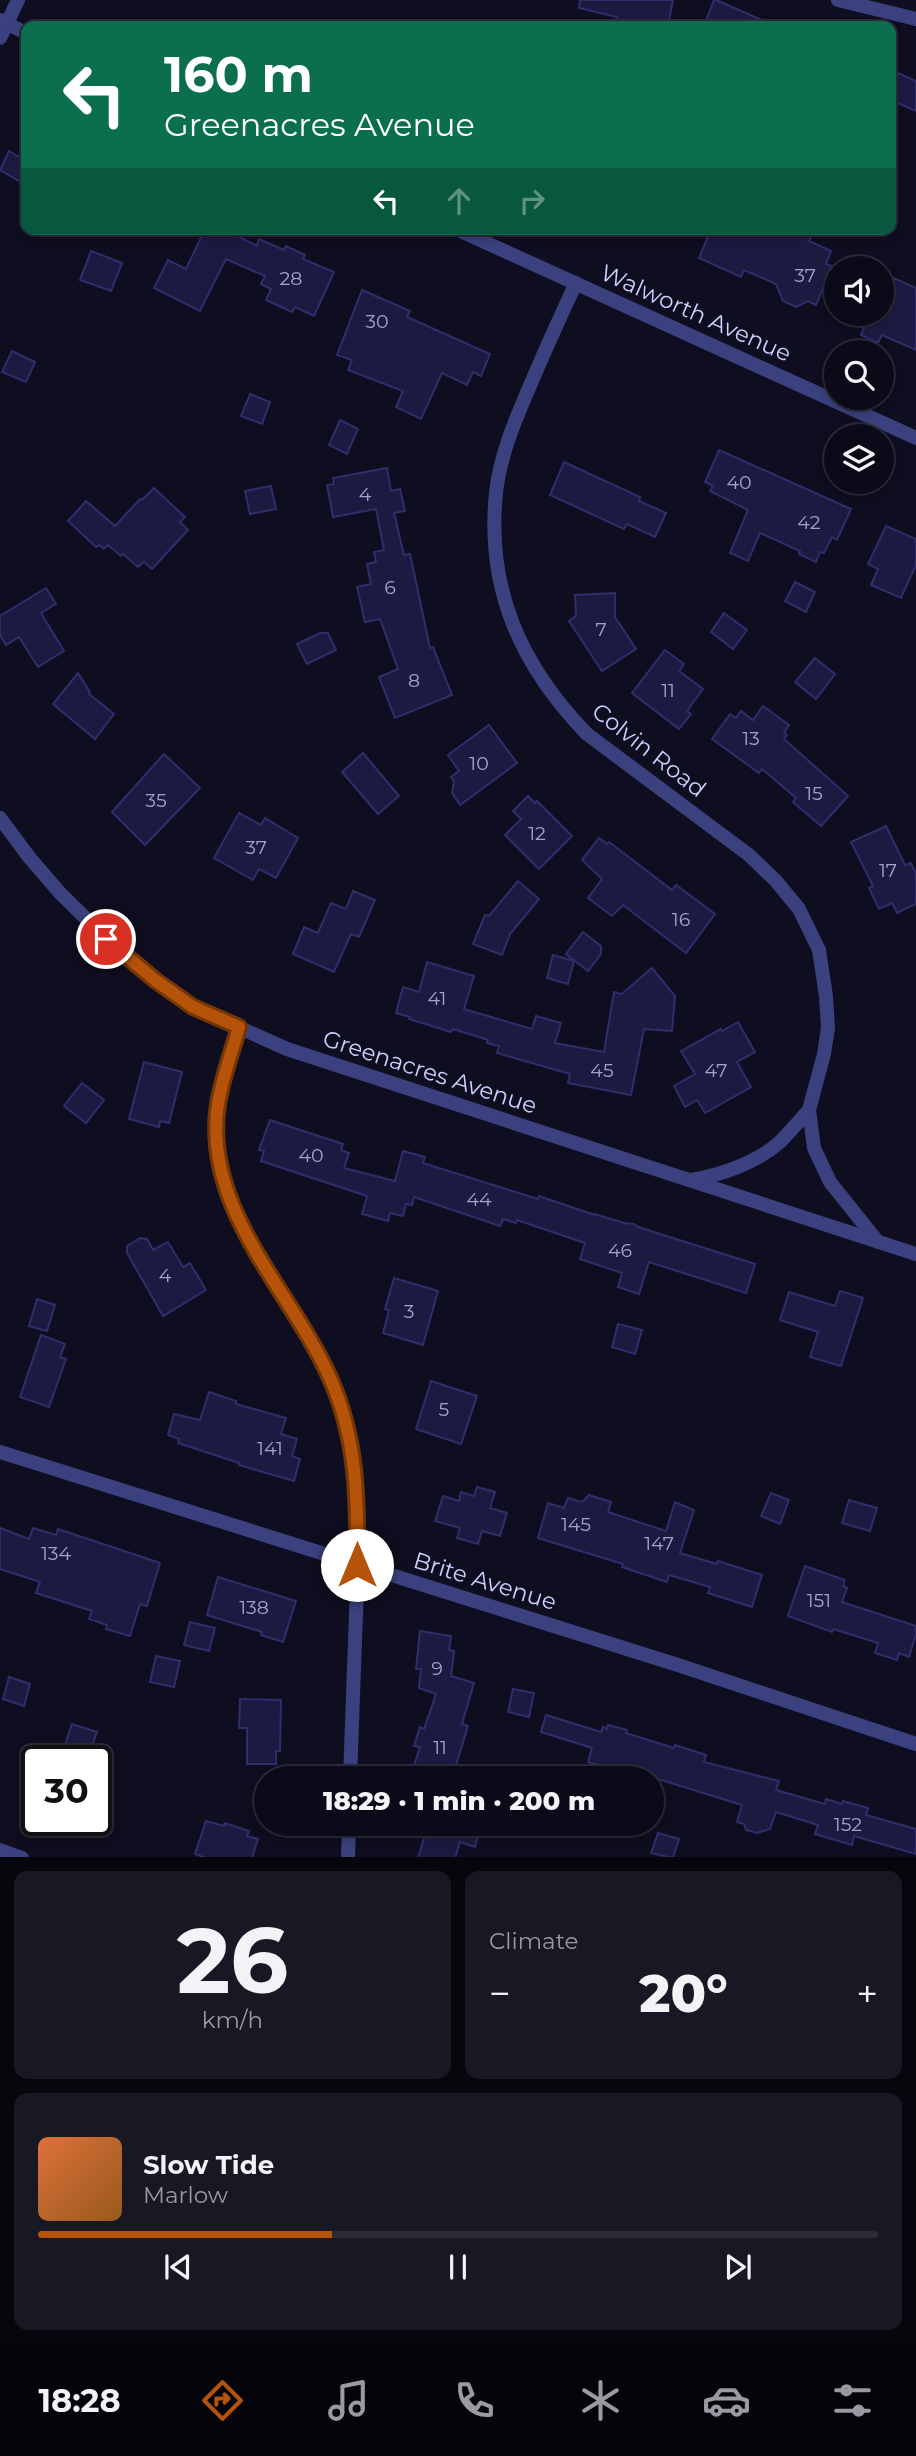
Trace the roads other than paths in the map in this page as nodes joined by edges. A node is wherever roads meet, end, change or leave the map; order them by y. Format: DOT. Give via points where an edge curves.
graph roads {
  1 [pos="18,0"];
  2 [pos="838,0"];
  3 [pos="916,19"];
  4 [pos="3,22"];
  5 [pos="21,31"];
  6 [pos="0,38"];
  7 [pos="469,235"];
  8 [pos="576,283"];
  9 [pos="916,438"];
  10 [pos="0,818"];
  11 [pos="239,1027"];
  12 [pos="809,1110"];
  13 [pos="687,1181"];
  14 [pos="878,1242"];
  15 [pos="916,1254"];
  16 [pos="0,1452"];
  17 [pos="357,1565"];
  18 [pos="916,1744"];
  19 [pos="350,1766"];
  20 [pos="349,1836"];
  21 [pos="0,1850"];
  22 [pos="22,1857"];
  23 [pos="348,1857"];
  1 -- 4 [label="street"];
  2 -- 3 [label="street"];
  4 -- 5 [label="street"];
  4 -- 6 [label="street"];
  7 -- 8 [label="street, Walworth Avenue"];
  8 -- 9 [label="street, Walworth Avenue"];
  8 -- 12 [label="street, Colvin Road" via="513,426 496,491 501,590 526,654 565,712 587,734 748,855 800,909 821,960 828,1028"];
  10 -- 11 [label="street, Greenacres Avenue" via="60,893 121,953 193,1007"];
  11 -- 13 [label="street, Greenacres Avenue" via="287,1049"];
  11 -- 17 [label="street" via="218,1104 220,1167 238,1217 312,1340 340,1402 355,1466"];
  12 -- 13 [label="street, Colvin Road" via="778,1143 746,1163"];
  12 -- 14 [label="street, Colvin Road" via="814,1148 830,1182"];
  13 -- 14 [label="street, Greenacres Avenue"];
  14 -- 15 [label="street, Greenacres Avenue"];
  16 -- 17 [label="street, Brite Avenue"];
  17 -- 18 [label="street, Brite Avenue" via="678,1664"];
  17 -- 19 [label="street"];
  20 -- 23 [label="street"];
  21 -- 22 [label="street"];
}
